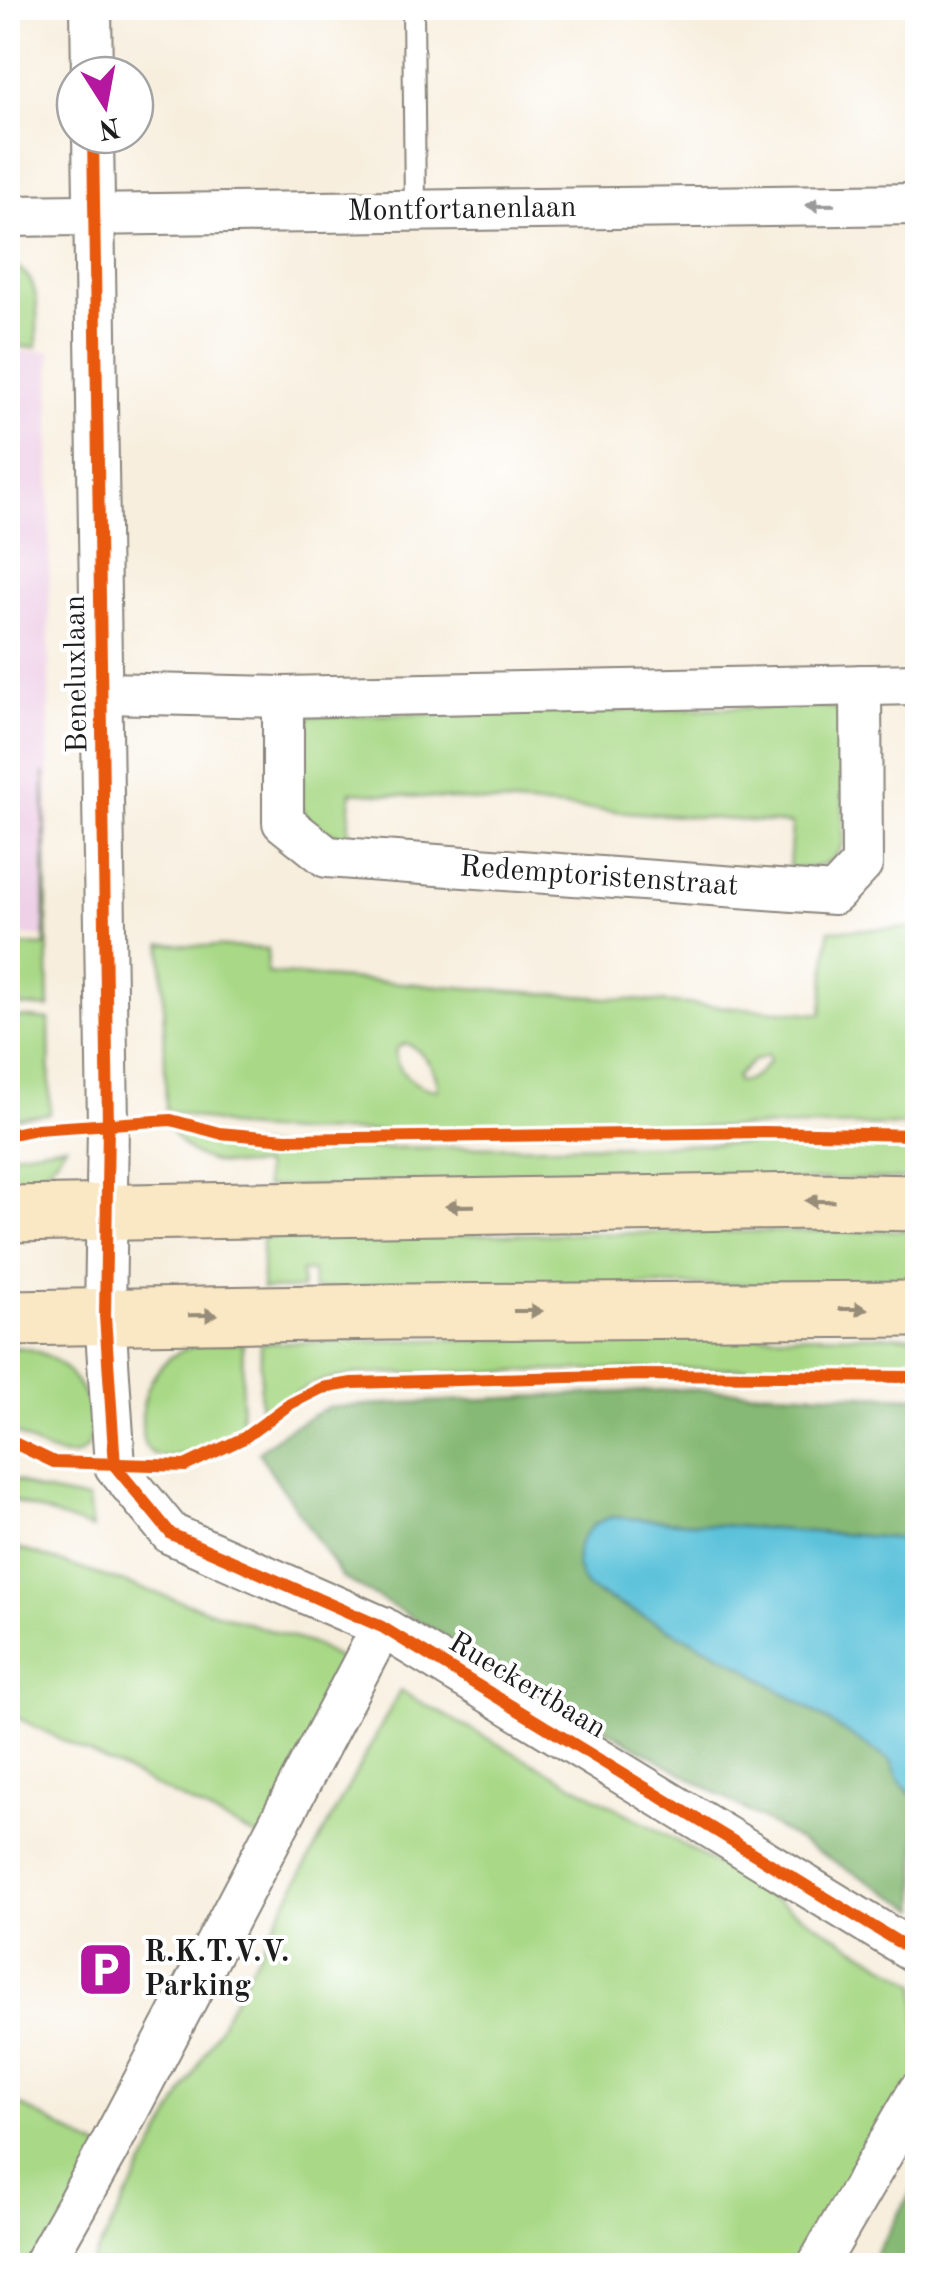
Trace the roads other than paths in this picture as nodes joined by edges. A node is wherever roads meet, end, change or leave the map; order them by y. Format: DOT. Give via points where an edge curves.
graph roads {
  1 [pos="91,8"];
  2 [pos="413,8"];
  3 [pos="92,55"];
  4 [pos="93,155"];
  5 [pos="918,204"];
  6 [pos="420,210"];
  7 [pos="94,214"];
  8 [pos="8,216"];
  9 [pos="918,684"];
  10 [pos="861,686"];
  11 [pos="103,693"];
  12 [pos="283,697"];
  13 [pos="918,1203"];
  14 [pos="107,1212"];
  15 [pos="8,1214"];
  16 [pos="918,1309"];
  17 [pos="105,1316"];
  18 [pos="8,1318"];
  19 [pos="382,1627"];
  20 [pos="918,1954"];
  21 [pos="918,2092"];
  22 [pos="42,2266"];
  23 [pos="817,2266"];
  1 -- 3 [label="street"];
  2 -- 6 [label="lane"];
  4 -- 7 [label="street, Beneluxlaan"];
  5 -- 6 [label="street, Montfortanenlaan, one-way"];
  6 -- 7 [label="street, Montfortanenlaan"];
  7 -- 8 [label="street, Montfortanenlaan"];
  7 -- 11 [label="street, Beneluxlaan"];
  9 -- 10 [label="street"];
  10 -- 12 [label="street"];
  10 -- 12 [label="street, Redemptoristenstraat" via="862,864 834,894 327,857 282,822"];
  11 -- 12 [label="street"];
  11 -- 14 [label="street, Beneluxlaan"];
  13 -- 14 [label="main road, one-way"];
  14 -- 15 [label="main road"];
  14 -- 17 [label="street, Beneluxlaan"];
  17 -- 16 [label="main road, one-way"];
  17 -- 18 [label="main road"];
  17 -- 19 [label="street, Rueckertbaan" via="114,1466 171,1534"];
  19 -- 20 [label="street, Rueckertbaan"];
  19 -- 22 [label="street"];
  21 -- 23 [label="street"];
}
